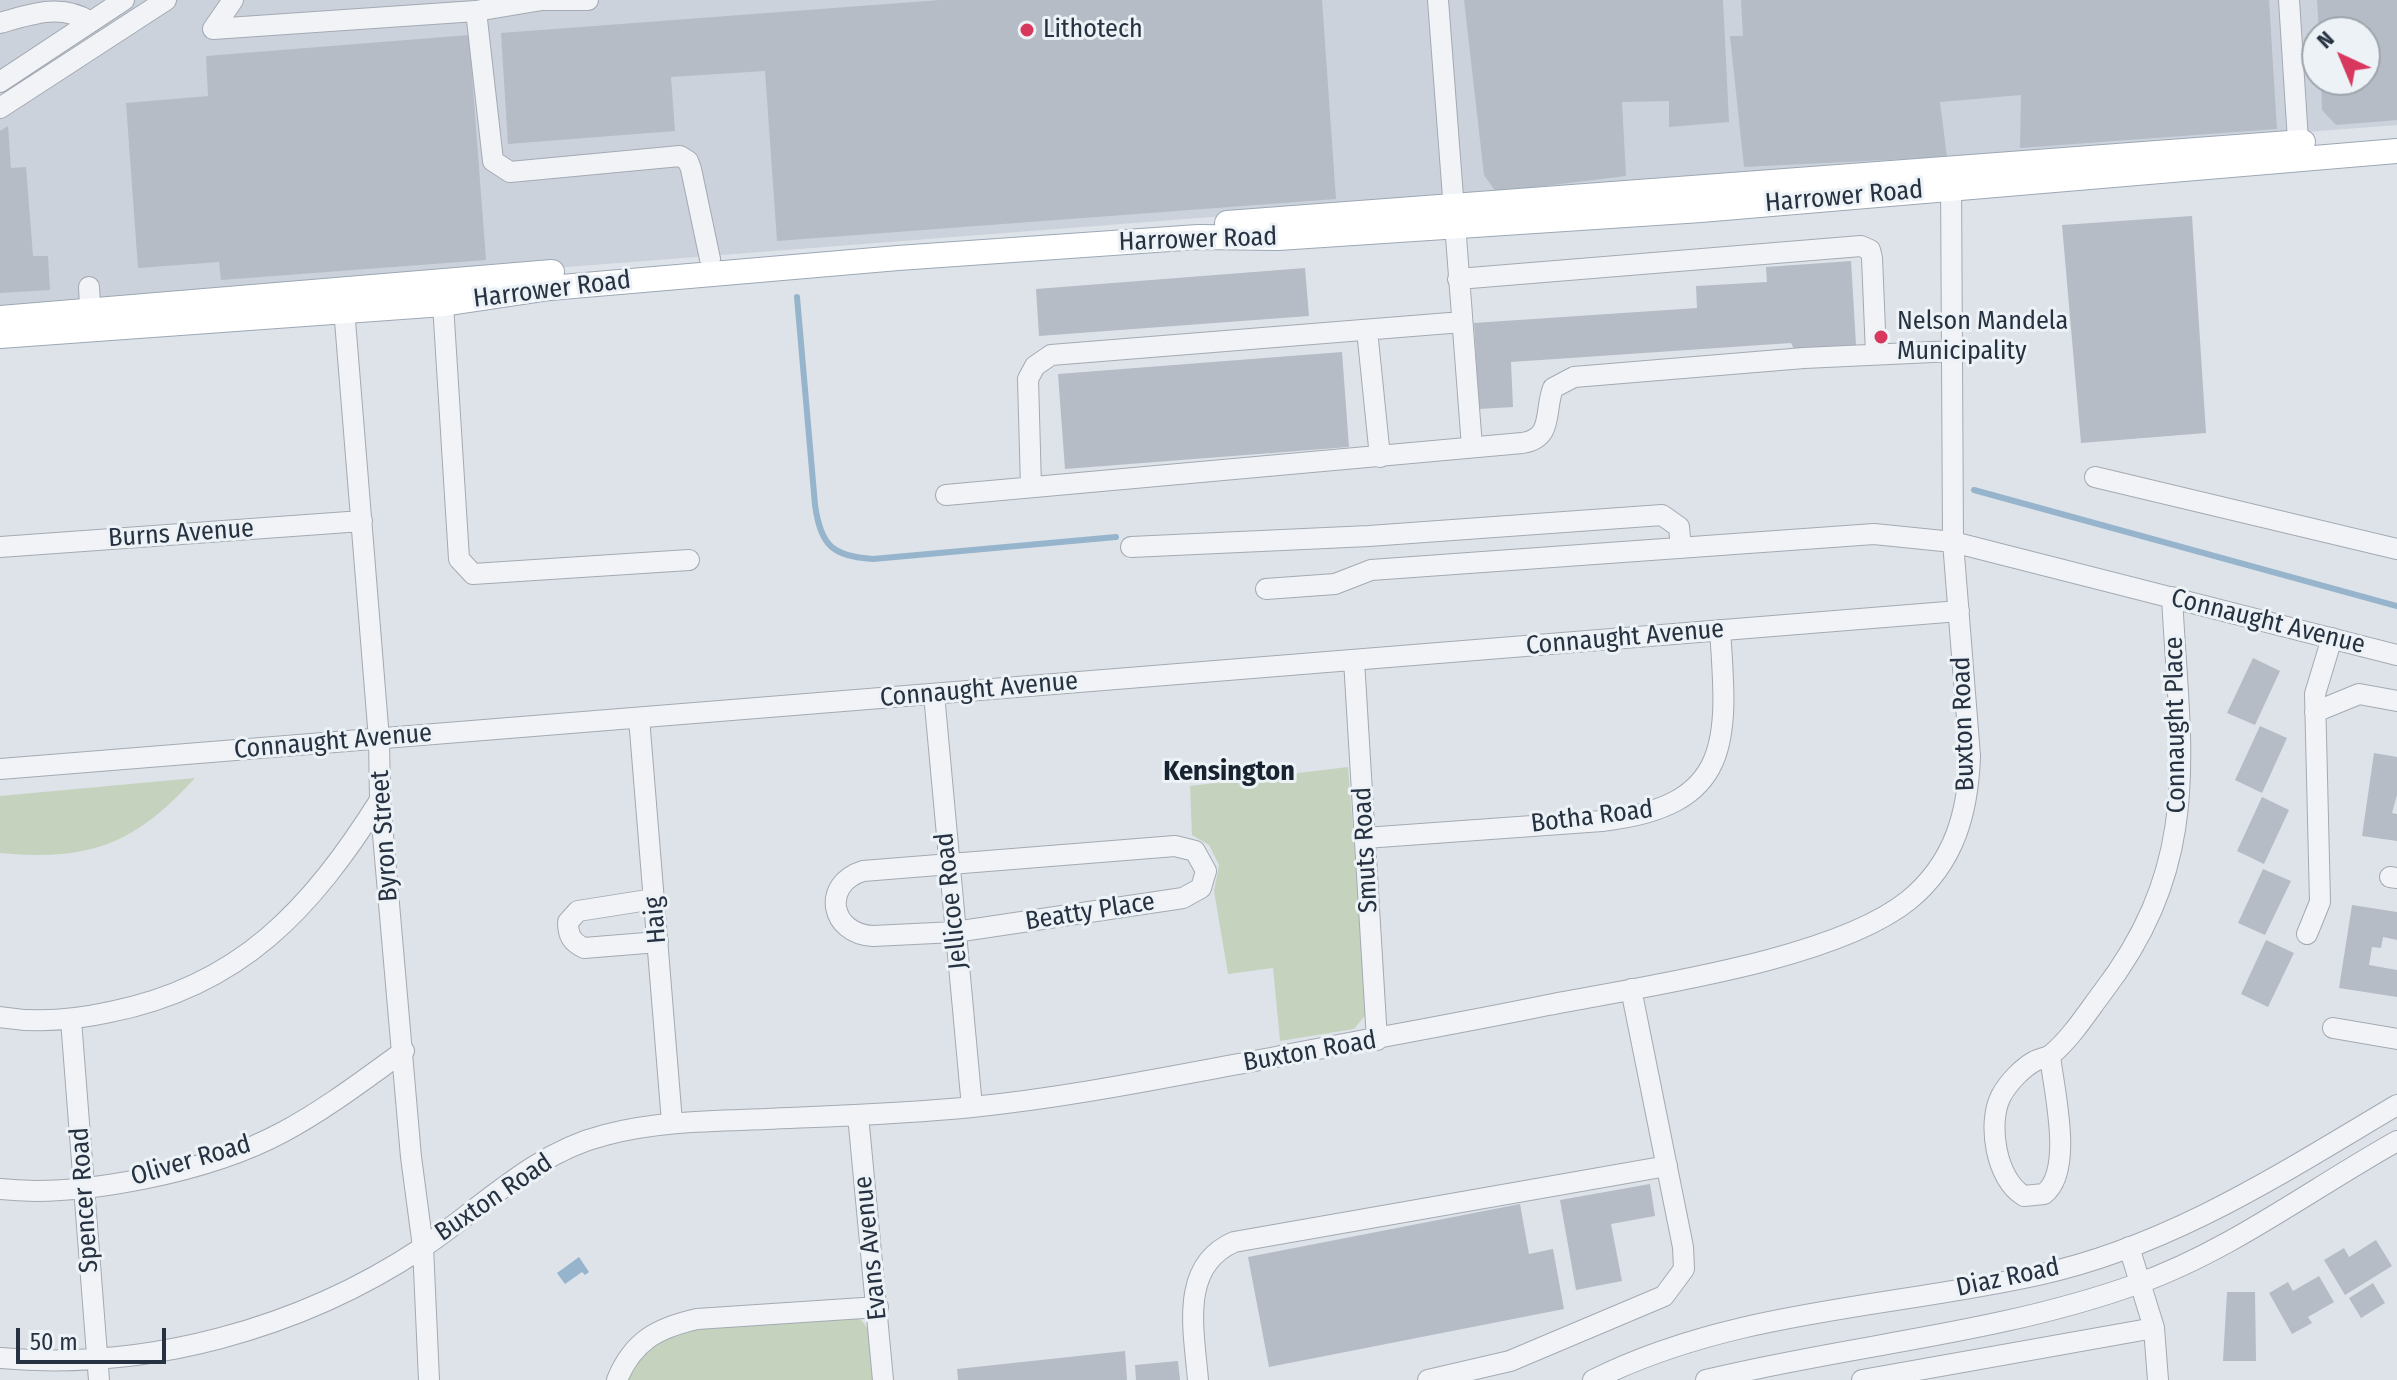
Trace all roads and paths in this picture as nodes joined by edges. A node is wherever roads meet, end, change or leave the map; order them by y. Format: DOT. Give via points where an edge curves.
graph roads {
  1 [pos="124,0"];
  2 [pos="166,0"];
  3 [pos="233,0"];
  4 [pos="542,0"];
  5 [pos="588,0"];
  6 [pos="1438,0"];
  7 [pos="2289,0"];
  8 [pos="343,10"];
  9 [pos="476,11"];
  10 [pos="91,22"];
  11 [pos="0,23"];
  12 [pos="0,82"];
  13 [pos="0,108"];
  14 [pos="2397,135"];
  15 [pos="2299,151"];
  16 [pos="2397,151"];
  17 [pos="1951,178"];
  18 [pos="1455,216"];
  19 [pos="710,259"];
  20 [pos="1458,279"];
  21 [pos="89,287"];
  22 [pos="343,302"];
  23 [pos="443,304"];
  24 [pos="0,318"];
  25 [pos="91,321"];
  26 [pos="1462,322"];
  27 [pos="1367,330"];
  28 [pos="0,336"];
  29 [pos="1954,346"];
  30 [pos="1876,350"];
  31 [pos="1472,447"];
  32 [pos="1380,457"];
  33 [pos="2095,477"];
  34 [pos="1031,487"];
  35 [pos="946,495"];
  36 [pos="362,521"];
  37 [pos="1369,536"];
  38 [pos="1953,542"];
  39 [pos="0,547"];
  40 [pos="1131,547"];
  41 [pos="1681,548"];
  42 [pos="2397,549"];
  43 [pos="689,560"];
  44 [pos="1371,570"];
  45 [pos="1266,589"];
  46 [pos="2172,597"];
  47 [pos="1959,611"];
  48 [pos="1720,630"];
  49 [pos="2332,638"];
  50 [pos="2397,655"];
  51 [pos="1354,660"];
  52 [pos="934,694"];
  53 [pos="2397,701"];
  54 [pos="2315,712"];
  55 [pos="639,718"];
  56 [pos="379,739"];
  57 [pos="0,769"];
  58 [pos="380,800"];
  59 [pos="1365,838"];
  60 [pos="947,863"];
  61 [pos="654,899"];
  62 [pos="955,932"];
  63 [pos="2307,934"];
  64 [pos="658,942"];
  65 [pos="1631,989"];
  66 [pos="0,1017"];
  67 [pos="71,1020"];
  68 [pos="2333,1028"];
  69 [pos="2397,1039"];
  70 [pos="1377,1040"];
  71 [pos="404,1051"];
  72 [pos="2050,1056"];
  73 [pos="2397,1105"];
  74 [pos="972,1107"];
  75 [pos="858,1115"];
  76 [pos="672,1122"];
  77 [pos="2397,1141"];
  78 [pos="1667,1166"];
  79 [pos="84,1187"];
  80 [pos="0,1189"];
  81 [pos="423,1247"];
  82 [pos="2129,1247"];
  83 [pos="2141,1283"];
  84 [pos="878,1307"];
  85 [pos="2154,1328"];
  86 [pos="0,1358"];
  87 [pos="97,1359"];
  88 [pos="99,1380"];
  89 [pos="429,1380"];
  90 [pos="617,1380"];
  91 [pos="883,1380"];
  92 [pos="1198,1380"];
  93 [pos="1428,1380"];
  94 [pos="1593,1380"];
  95 [pos="1706,1380"];
  96 [pos="1862,1380"];
  97 [pos="2158,1380"];
  1 -- 10 [label="street"];
  2 -- 13 [label="street"];
  3 -- 8 [label="street" via="213,29"];
  4 -- 5 [label="street"];
  4 -- 9 [label="street"];
  6 -- 18 [label="street"];
  7 -- 15 [label="street"];
  8 -- 9 [label="street"];
  9 -- 19 [label="street" via="493,161 510,172 680,156 691,169"];
  10 -- 11 [label="street" via="70,12 47,10"];
  10 -- 12 [label="street"];
  14 -- 15 [label="main road, Harrower Road"];
  15 -- 16 [label="main road, Harrower Road"];
  15 -- 17 [label="main road, Harrower Road"];
  17 -- 18 [label="main road, Harrower Road" via="1701,210"];
  17 -- 29 [label="street, Buxton Road"];
  18 -- 19 [label="main road, Harrower Road"];
  18 -- 20 [label="street"];
  18 -- 23 [label="main road, Harrower Road" via="1278,238 1198,237 882,259 550,288"];
  19 -- 22 [label="main road, Harrower Road"];
  20 -- 26 [label="street"];
  20 -- 30 [label="street" via="1861,246 1872,258"];
  21 -- 25 [label="street"];
  22 -- 23 [label="main road, Harrower Road"];
  22 -- 25 [label="main road, Harrower Road"];
  22 -- 36 [label="street, Byron Street"];
  23 -- 43 [label="street" via="459,559 464,567 473,574"];
  24 -- 25 [label="main road, Harrower Road"];
  25 -- 28 [label="main road, Harrower Road"];
  26 -- 27 [label="street"];
  26 -- 31 [label="street"];
  27 -- 32 [label="street"];
  27 -- 34 [label="street" via="1051,355 1028,379"];
  29 -- 30 [label="street"];
  29 -- 38 [label="street, Buxton Road"];
  30 -- 31 [label="street" via="1562,380 1547,402 1547,424 1536,441"];
  31 -- 32 [label="street"];
  32 -- 34 [label="street"];
  33 -- 42 [label="street"];
  34 -- 35 [label="street"];
  36 -- 39 [label="street, Burns Avenue"];
  36 -- 56 [label="street, Byron Street"];
  37 -- 40 [label="street"];
  37 -- 41 [label="street" via="1662,515 1679,527"];
  37 -- 44 [label="street"];
  38 -- 41 [label="street, Connaught Avenue" via="1874,534"];
  38 -- 46 [label="street, Connaught Avenue"];
  38 -- 47 [label="street, Buxton Road"];
  41 -- 44 [label="street, Connaught Avenue"];
  44 -- 45 [label="street, Connaught Avenue" via="1335,584"];
  46 -- 49 [label="street, Connaught Avenue"];
  46 -- 72 [label="street, Connaught Place" via="2182,748 2175,842 2163,884 2131,950"];
  47 -- 48 [label="street, Connaught Avenue"];
  47 -- 65 [label="street, Buxton Road" via="1969,786 1956,838 1936,873 1875,922 1829,940"];
  48 -- 51 [label="street, Connaught Avenue"];
  48 -- 59 [label="street, Botha Road" via="1722,738 1705,778 1674,804 1614,820"];
  49 -- 50 [label="street, Connaught Avenue"];
  49 -- 54 [label="street" via="2316,687"];
  51 -- 52 [label="street, Connaught Avenue"];
  51 -- 59 [label="street, Smuts Road"];
  52 -- 55 [label="street, Connaught Avenue"];
  52 -- 60 [label="street, Jellicoe Road"];
  53 -- 54 [label="street" via="2359,694"];
  54 -- 63 [label="street" via="2320,902"];
  55 -- 56 [label="street, Connaught Avenue"];
  55 -- 61 [label="street, Haig"];
  56 -- 57 [label="street, Connaught Avenue"];
  56 -- 58 [label="street, Byron Street"];
  58 -- 67 [label="street" via="305,904 241,960 147,1005"];
  58 -- 71 [label="street, Byron Street"];
  59 -- 70 [label="street, Smuts Road"];
  60 -- 62 [label="street, Jellicoe Road"];
  60 -- 62 [label="street, Beatty Place" via="855,873 840,887 836,909 845,927 861,936"];
  60 -- 62 [label="street, Beatty Place" via="1175,846 1195,851 1206,871 1201,888 1183,898"];
  61 -- 64 [label="street, Haig"];
  61 -- 64 [label="street" via="578,911 568,922 568,932 584,948"];
  62 -- 74 [label="street, Jellicoe Road"];
  64 -- 76 [label="street, Haig"];
  65 -- 70 [label="street, Buxton Road"];
  65 -- 78 [label="street"];
  66 -- 67 [label="street"];
  67 -- 79 [label="street, Spencer Road"];
  68 -- 69 [label="street"];
  70 -- 74 [label="street, Buxton Road" via="1116,1088"];
  71 -- 79 [label="street, Oliver Road" via="282,1133 228,1156"];
  71 -- 81 [label="street, Byron Street"];
  72 -- 72 [label="street, Connaught Place" via="2020,1073 1996,1110 2004,1172 2024,1196 2044,1194 2058,1179 2060,1141"];
  73 -- 82 [label="street, Diaz Road" via="2189,1225"];
  74 -- 75 [label="street, Buxton Road"];
  75 -- 76 [label="street, Buxton Road"];
  75 -- 84 [label="street, Evans Avenue"];
  76 -- 81 [label="street, Buxton Road" via="606,1134 540,1163"];
  77 -- 83 [label="street, Diaz Road" via="2222,1245"];
  78 -- 92 [label="street" via="1221,1247 1196,1283 1192,1316"];
  78 -- 93 [label="street" via="1684,1269 1664,1296 1510,1361"];
  79 -- 80 [label="street, Oliver Road"];
  79 -- 87 [label="street, Spencer Road"];
  81 -- 87 [label="street, Buxton Road" via="365,1282 278,1319 175,1349"];
  81 -- 89 [label="street, Byron Street"];
  82 -- 83 [label="street"];
  82 -- 94 [label="street, Diaz Road" via="2040,1275 1749,1325"];
  83 -- 85 [label="street"];
  83 -- 95 [label="street, Diaz Road" via="2043,1313"];
  84 -- 90 [label="street" via="671,1325 636,1346"];
  84 -- 91 [label="street, Evans Avenue"];
  85 -- 96 [label="street"];
  85 -- 97 [label="street"];
  86 -- 87 [label="street, Buxton Road"];
  87 -- 88 [label="street, Spencer Road"];
}
